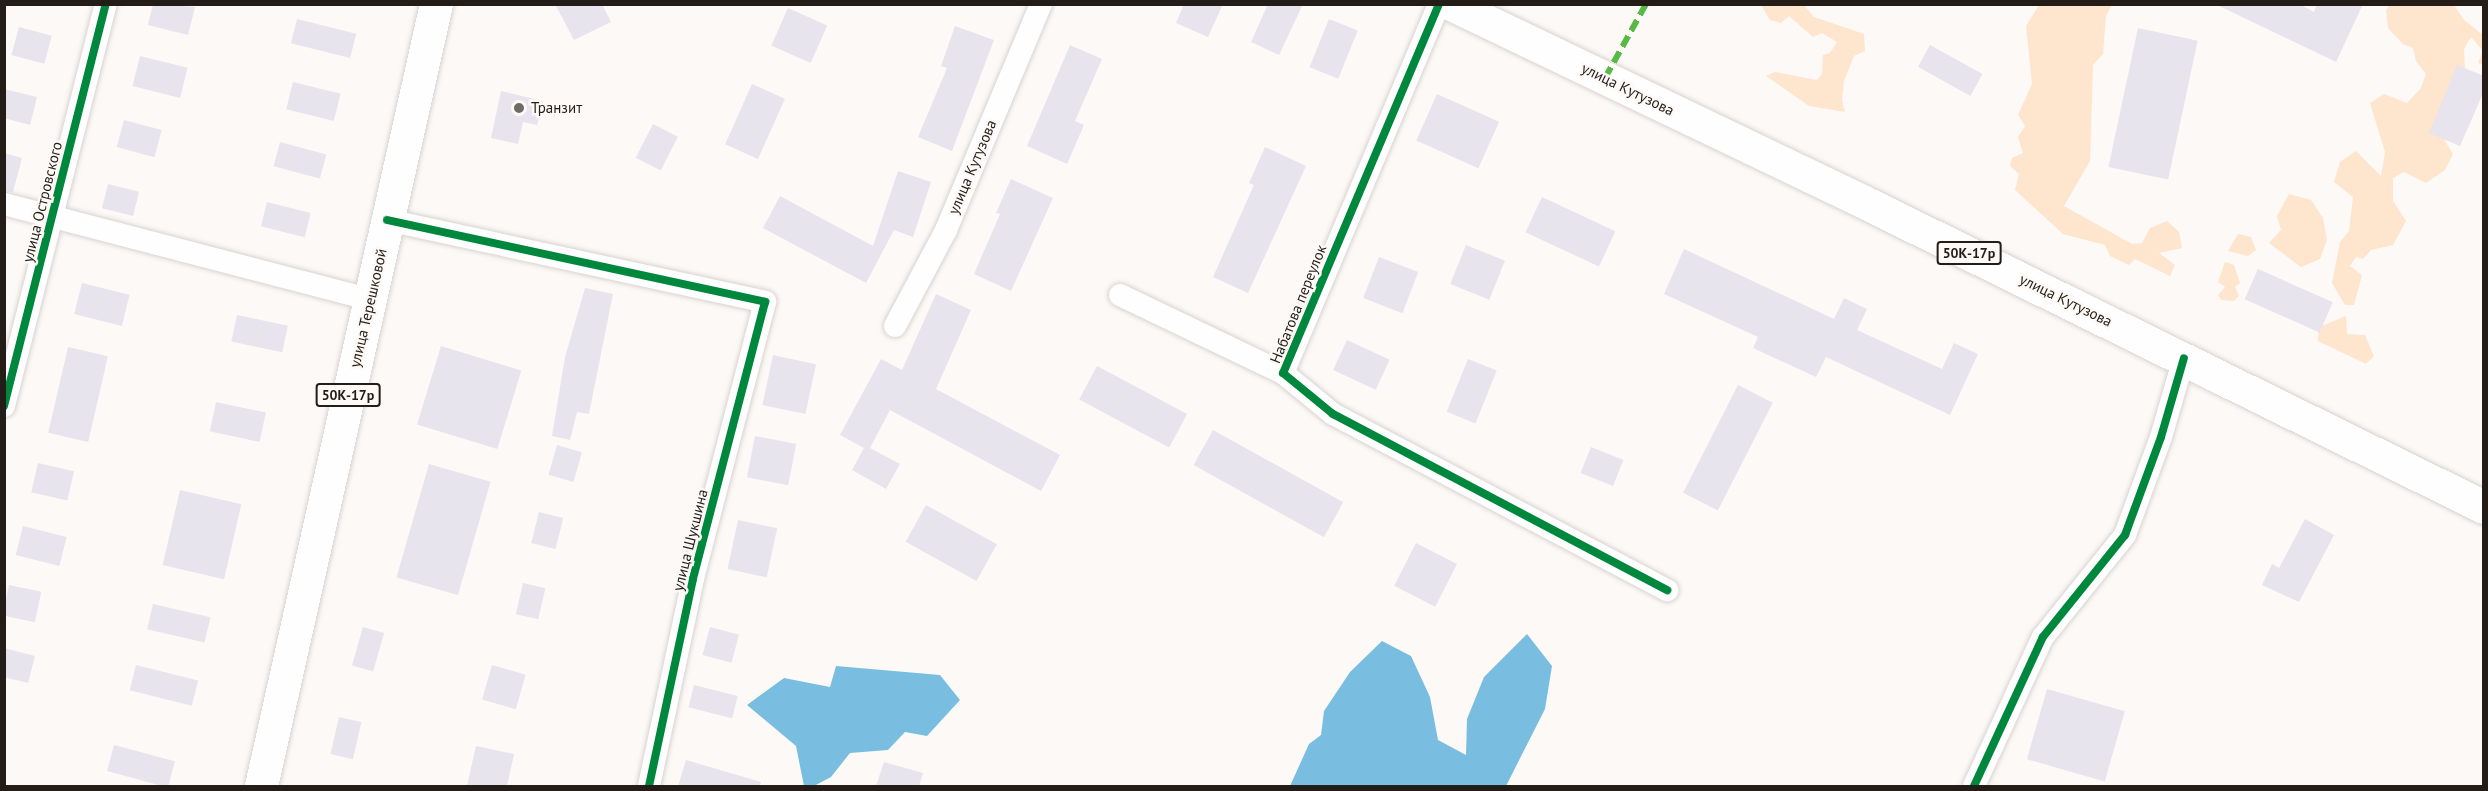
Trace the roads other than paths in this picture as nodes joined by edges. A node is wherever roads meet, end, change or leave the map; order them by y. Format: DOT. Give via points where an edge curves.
graph roads {
  1 [pos="106,4"];
  2 [pos="436,4"];
  3 [pos="1041,4"];
  4 [pos="1439,4"];
  5 [pos="1451,4"];
  6 [pos="4,204"];
  7 [pos="52,215"];
  8 [pos="387,220"];
  9 [pos="1120,295"];
  10 [pos="370,299"];
  11 [pos="895,326"];
  12 [pos="2184,358"];
  13 [pos="1283,373"];
  14 [pos="4,406"];
  15 [pos="2484,507"];
  16 [pos="1667,590"];
  17 [pos="261,786"];
  18 [pos="650,786"];
  19 [pos="1974,786"];
  1 -- 7 [label="street, улица Островского"];
  2 -- 8 [label="main road, улица Терешковой / 50К-17р"];
  3 -- 11 [label="street, улица Кутузова" via="946,230"];
  4 -- 13 [label="street, Набатова переулок"];
  5 -- 12 [label="main road, улица Кутузова / 50К-17р"];
  6 -- 7 [label="street"];
  7 -- 10 [label="street"];
  7 -- 14 [label="street, улица Островского"];
  8 -- 10 [label="main road, улица Терешковой / 50К-17р"];
  8 -- 18 [label="street, улица Шукшина" via="765,302 693,579"];
  9 -- 13 [label="street"];
  10 -- 17 [label="main road, улица Терешковой / 50К-17р"];
  12 -- 15 [label="main road, улица Кутузова / 50К-17р"];
  12 -- 19 [label="street" via="2125,536 2043,637"];
  13 -- 16 [label="street, Набатова переулок" via="1334,414"];
}
